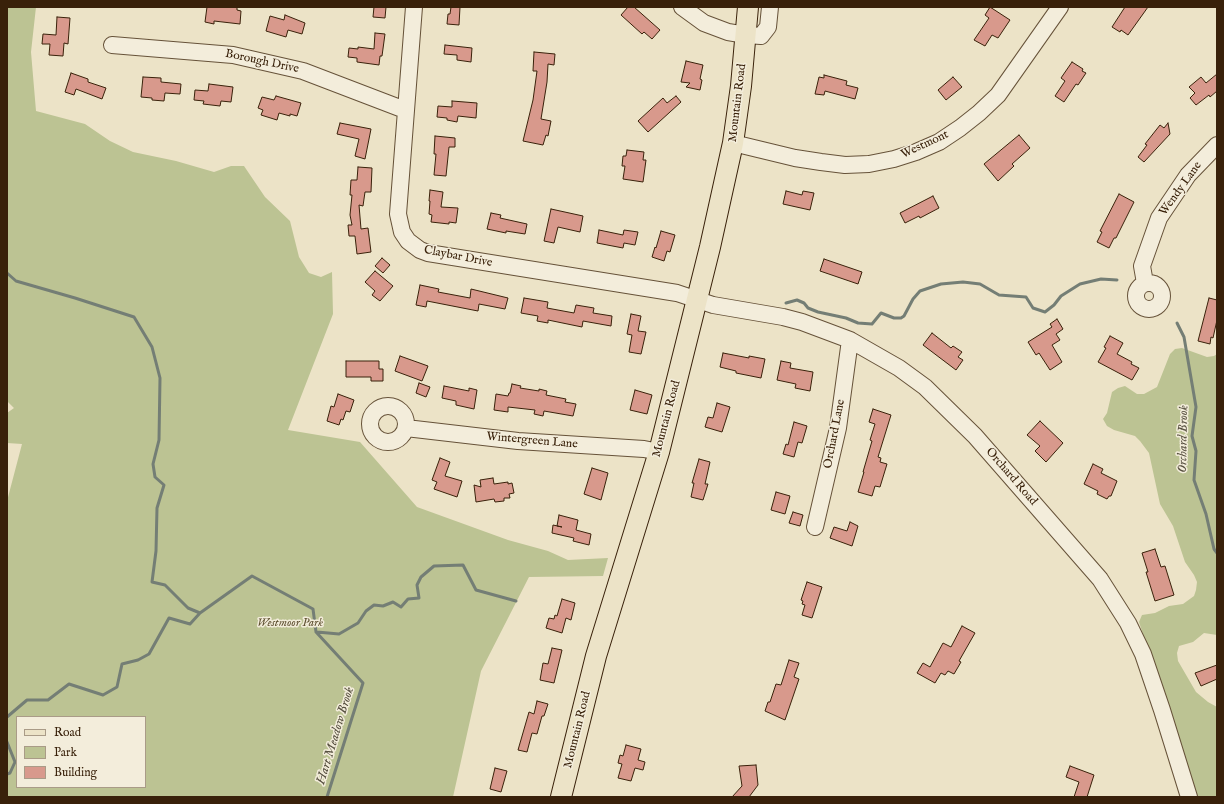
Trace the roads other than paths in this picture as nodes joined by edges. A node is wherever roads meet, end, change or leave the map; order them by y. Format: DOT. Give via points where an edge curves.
graph roads {
  1 [pos="414,7"];
  2 [pos="682,7"];
  3 [pos="748,7"];
  4 [pos="770,7"];
  5 [pos="1060,7"];
  6 [pos="746,35"];
  7 [pos="112,45"];
  8 [pos="405,110"];
  9 [pos="733,143"];
  10 [pos="1217,145"];
  11 [pos="1145,283"];
  12 [pos="697,300"];
  13 [pos="850,340"];
  14 [pos="406,428"];
  15 [pos="659,452"];
  16 [pos="815,527"];
  17 [pos="561,797"];
  18 [pos="1189,797"];
  1 -- 8 [label="street, Claybar Drive"];
  2 -- 6 [label="street" via="704,23 728,32"];
  3 -- 6 [label="main road, Mountain Road"];
  4 -- 6 [label="street" via="768,27 761,36"];
  5 -- 9 [label="street, Westmont" via="998,95 960,128 916,152 869,164 845,165 795,158"];
  6 -- 9 [label="main road, Mountain Road"];
  7 -- 8 [label="street, Borough Drive" via="233,55 303,71"];
  8 -- 12 [label="street, Claybar Drive" via="398,214 402,232 413,246 428,253 677,294"];
  9 -- 12 [label="main road, Mountain Road"];
  10 -- 11 [label="street, Wendy Lane" via="1188,175 1159,218 1142,266"];
  12 -- 13 [label="street, Orchard Road" via="802,322"];
  12 -- 15 [label="main road, Mountain Road"];
  13 -- 16 [label="street, Orchard Lane" via="838,428"];
  13 -- 18 [label="street, Orchard Road" via="900,368 925,387 975,436 1100,579 1128,623 1143,654"];
  14 -- 15 [label="street, Wintergreen Lane" via="518,441"];
  15 -- 17 [label="main road, Mountain Road" via="596,656"];
}
